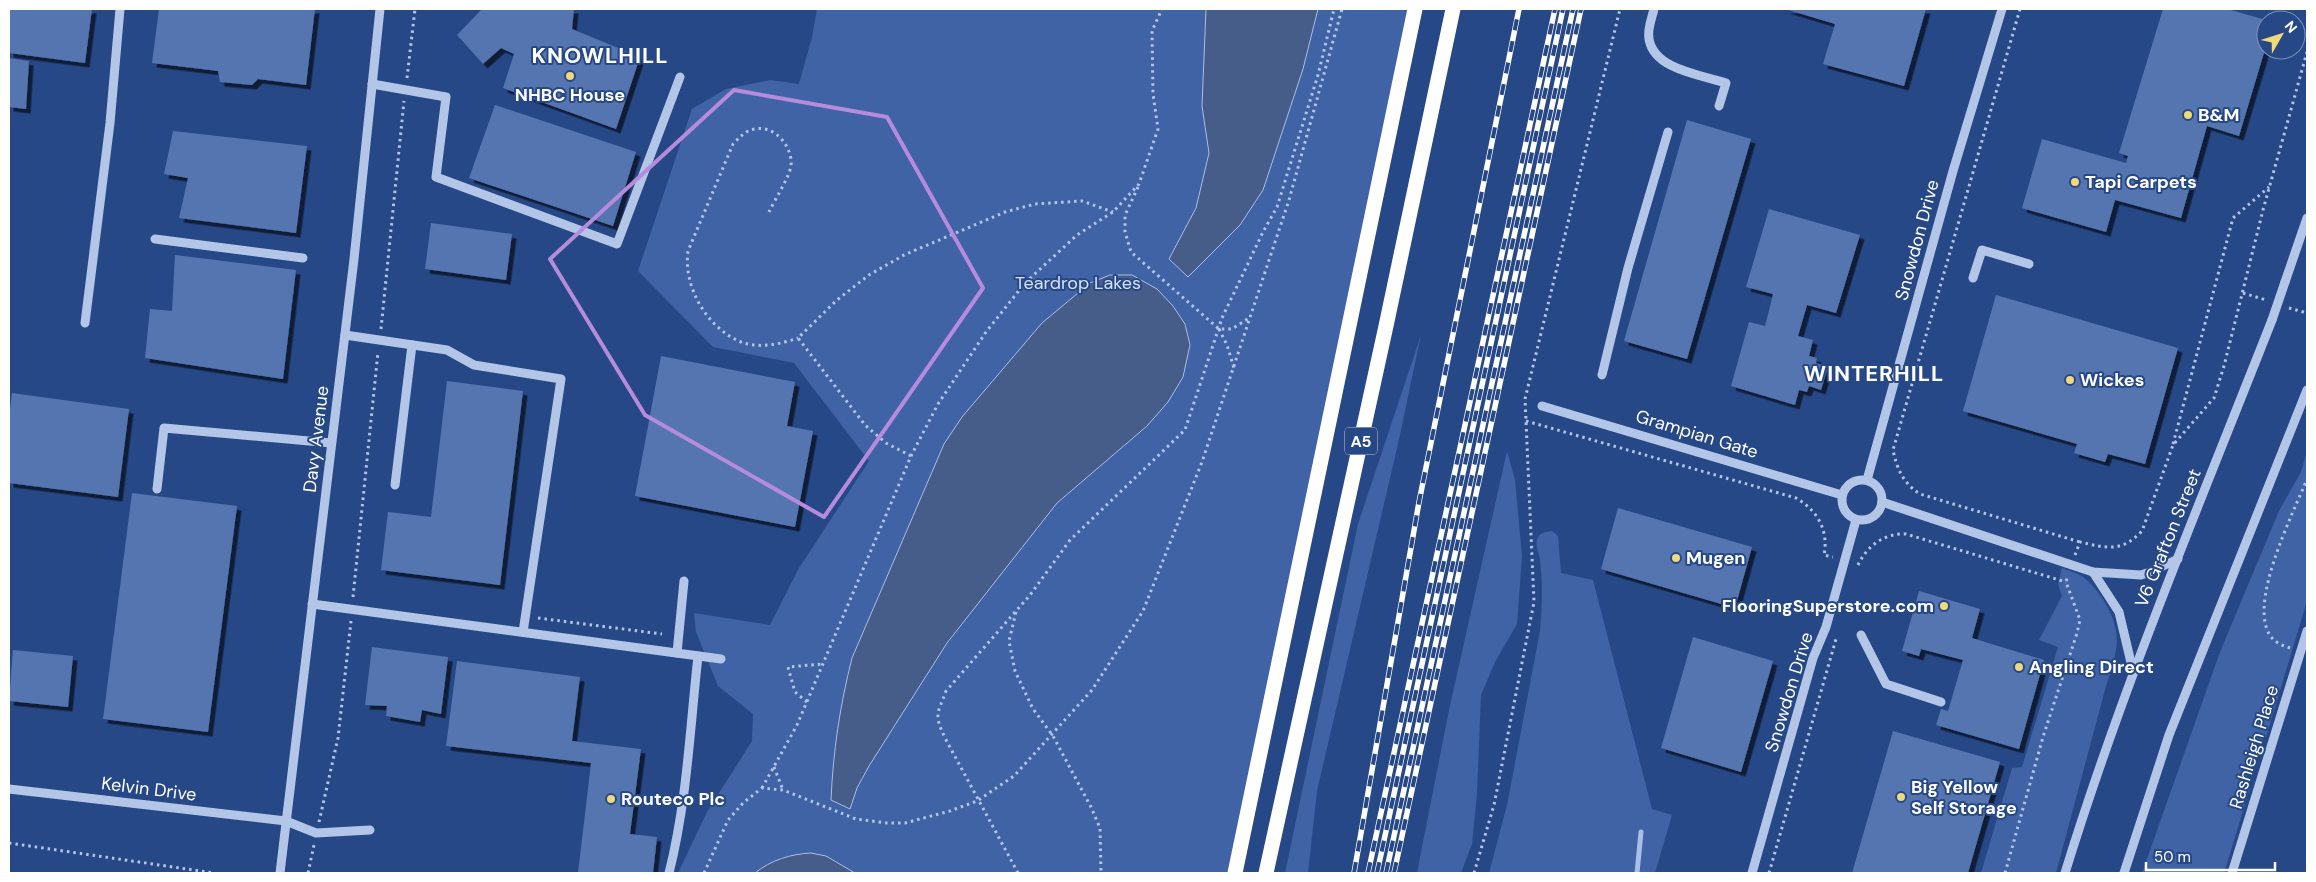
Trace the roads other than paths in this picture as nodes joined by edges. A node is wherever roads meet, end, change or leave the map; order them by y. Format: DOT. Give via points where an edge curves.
graph roads {
  1 [pos="120,9"];
  2 [pos="380,9"];
  3 [pos="1415,9"];
  4 [pos="1453,9"];
  5 [pos="1654,9"];
  6 [pos="2002,9"];
  7 [pos="680,77"];
  8 [pos="372,84"];
  9 [pos="1719,106"];
  10 [pos="1668,132"];
  11 [pos="2307,218"];
  12 [pos="155,239"];
  13 [pos="303,258"];
  14 [pos="2029,264"];
  15 [pos="1973,278"];
  16 [pos="85,322"];
  17 [pos="345,335"];
  18 [pos="412,345"];
  19 [pos="1602,376"];
  20 [pos="2307,390"];
  21 [pos="1542,406"];
  22 [pos="332,443"];
  23 [pos="1866,480"];
  24 [pos="395,485"];
  25 [pos="157,489"];
  26 [pos="1842,495"];
  27 [pos="1882,502"];
  28 [pos="1856,520"];
  29 [pos="2178,559"];
  30 [pos="2093,572"];
  31 [pos="684,581"];
  32 [pos="312,604"];
  33 [pos="2307,631"];
  34 [pos="523,632"];
  35 [pos="1861,636"];
  36 [pos="678,653"];
  37 [pos="698,656"];
  38 [pos="721,659"];
  39 [pos="2133,671"];
  40 [pos="1941,702"];
  41 [pos="9,789"];
  42 [pos="286,821"];
  43 [pos="370,830"];
  44 [pos="280,873"];
  45 [pos="669,873"];
  46 [pos="1235,873"];
  47 [pos="1266,873"];
  48 [pos="1752,873"];
  49 [pos="2066,873"];
  50 [pos="2124,873"];
  51 [pos="2232,873"];
  1 -- 16 [label="street" via="110,123"];
  2 -- 8 [label="street, Davy Avenue"];
  3 -- 46 [label="highway, A5"];
  4 -- 47 [label="highway, A5"];
  5 -- 9 [label="street" via="1648,29 1653,49 1670,65 1726,83"];
  6 -- 23 [label="street, Snowdon Drive" via="1950,180"];
  7 -- 8 [label="street" via="617,244 436,177 446,97"];
  8 -- 17 [label="street, Davy Avenue"];
  10 -- 19 [label="street" via="1628,268"];
  11 -- 29 [label="street, V6 Grafton Street, bridge" via="2272,320"];
  12 -- 13 [label="street"];
  14 -- 15 [label="street" via="1982,250"];
  17 -- 18 [label="street"];
  17 -- 22 [label="street, Davy Avenue"];
  18 -- 24 [label="street"];
  18 -- 34 [label="street" via="447,350 474,365 561,379"];
  20 -- 50 [label="street" via="2173,726"];
  21 -- 26 [label="street, Grampian Gate"];
  22 -- 25 [label="street" via="164,428"];
  22 -- 32 [label="street, Davy Avenue"];
  23 -- 26 [label="street" via="1854,481"];
  23 -- 27 [label="street" via="1875,484"];
  26 -- 28 [label="street" via="1843,508"];
  27 -- 28 [label="street" via="1872,518"];
  27 -- 30 [label="street"];
  28 -- 48 [label="street, Snowdon Drive"];
  29 -- 30 [label="street" via="2141,574"];
  29 -- 39 [label="street, V6 Grafton Street"];
  30 -- 39 [label="street" via="2118,612"];
  31 -- 36 [label="street"];
  32 -- 34 [label="street"];
  32 -- 42 [label="street, Davy Avenue"];
  33 -- 51 [label="street, Rashleigh Place"];
  34 -- 36 [label="street"];
  35 -- 40 [label="street" via="1886,684"];
  36 -- 37 [label="street"];
  37 -- 38 [label="street"];
  37 -- 45 [label="street" via="687,766"];
  39 -- 49 [label="street, V6 Grafton Street" via="2106,743"];
  41 -- 42 [label="street, Kelvin Drive"];
  42 -- 43 [label="street, Kelvin Drive" via="316,832"];
  42 -- 44 [label="street, Davy Avenue"];
}
